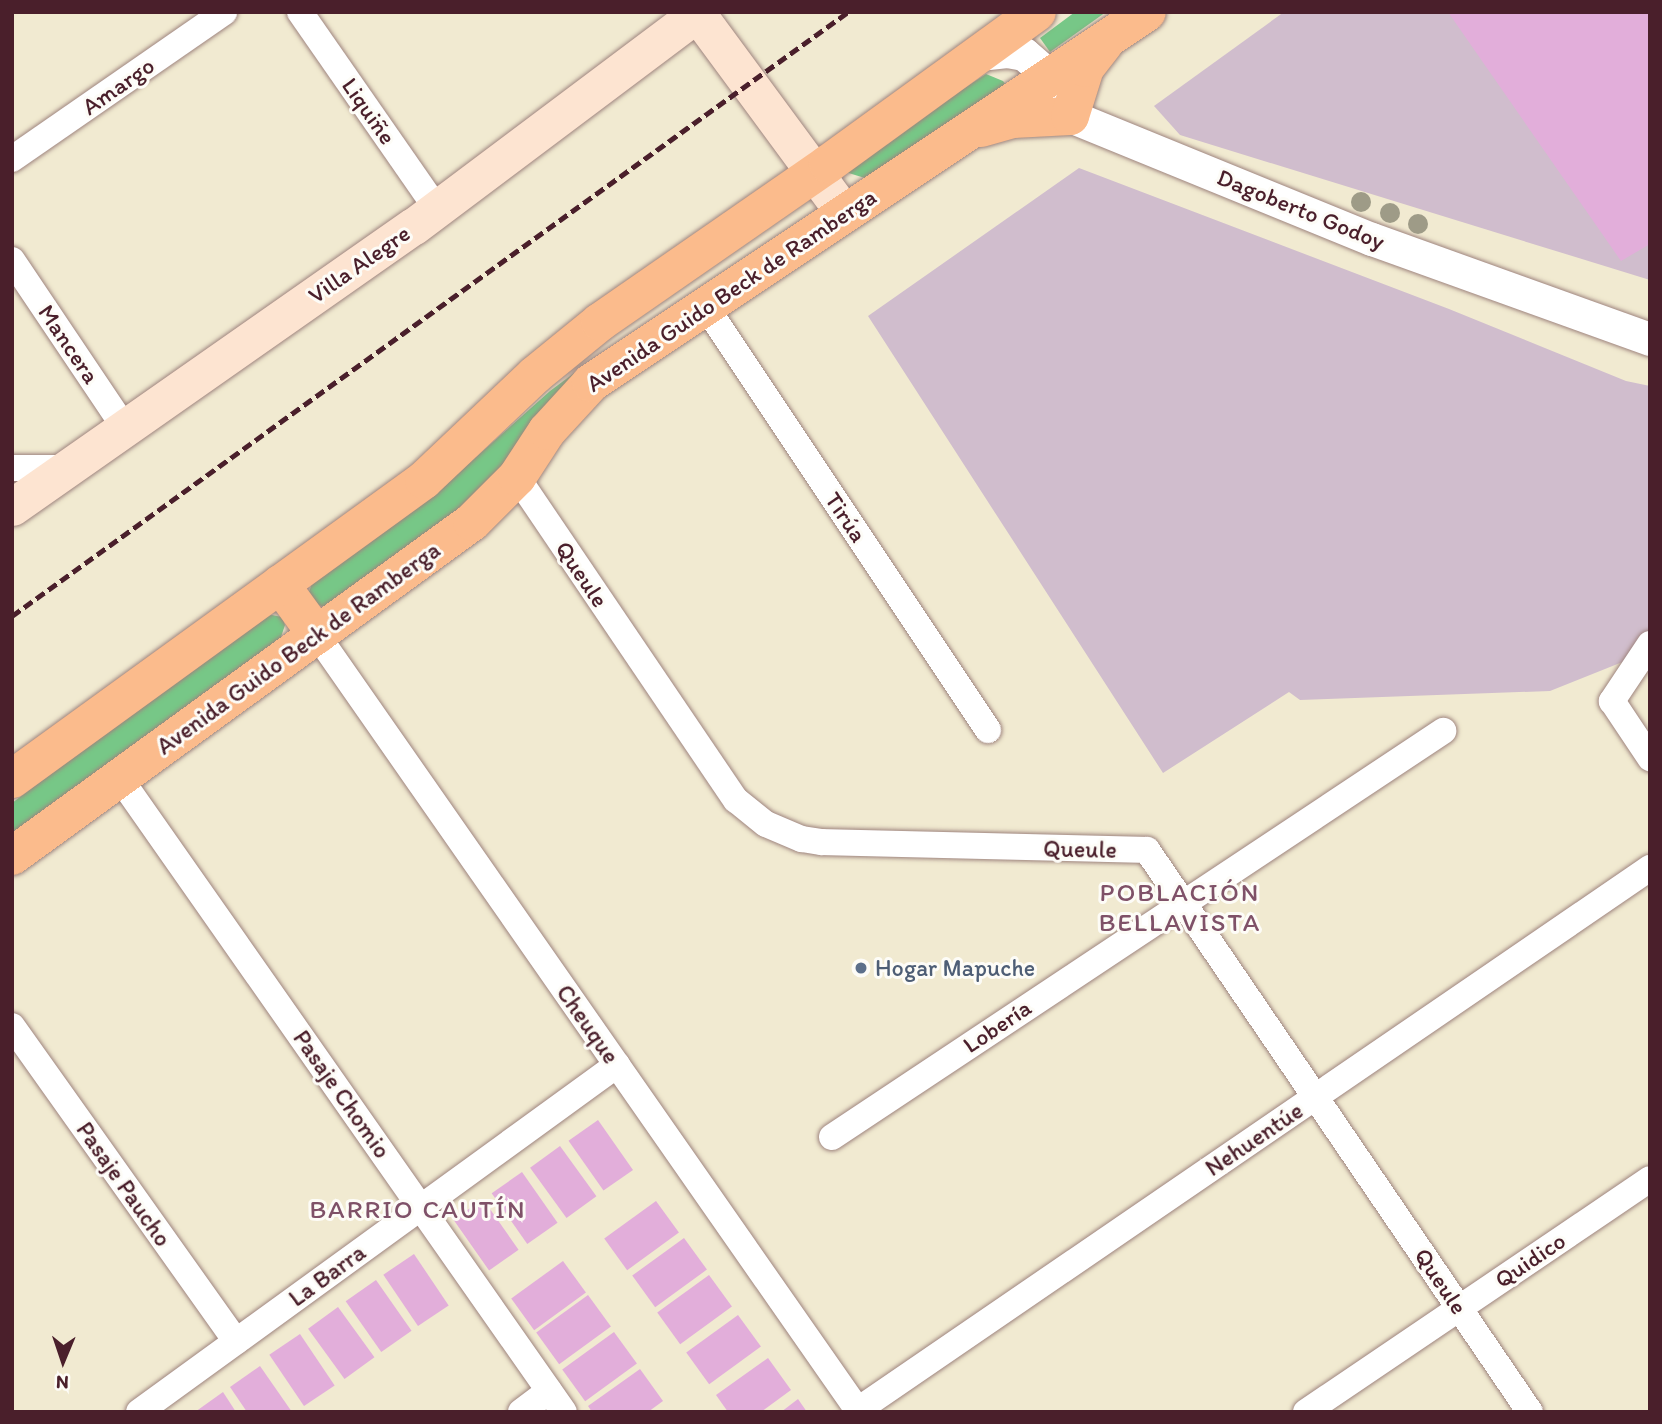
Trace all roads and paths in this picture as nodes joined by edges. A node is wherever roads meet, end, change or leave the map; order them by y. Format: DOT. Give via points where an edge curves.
graph roads {
  1 [pos="224,12"];
  2 [pos="300,12"];
  3 [pos="1037,12"];
  4 [pos="697,13"];
  5 [pos="1133,21"];
  6 [pos="979,54"];
  7 [pos="1048,75"];
  8 [pos="1070,116"];
  9 [pos="956,137"];
  10 [pos="12,159"];
  11 [pos="814,174"];
  12 [pos="437,209"];
  13 [pos="844,213"];
  14 [pos="12,260"];
  15 [pos="704,304"];
  16 [pos="1650,339"];
  17 [pos="125,428"];
  18 [pos="12,468"];
  19 [pos="66,468"];
  20 [pos="517,477"];
  21 [pos="12,507"];
  22 [pos="280,584"];
  23 [pos="317,635"];
  24 [pos="1650,644"];
  25 [pos="988,730"];
  26 [pos="1443,731"];
  27 [pos="1650,758"];
  28 [pos="119,776"];
  29 [pos="12,779"];
  30 [pos="12,856"];
  31 [pos="1650,868"];
  32 [pos="1182,902"];
  33 [pos="12,1026"];
  34 [pos="617,1065"];
  35 [pos="1315,1097"];
  36 [pos="832,1137"];
  37 [pos="1650,1179"];
  38 [pos="421,1208"];
  39 [pos="1460,1308"];
  40 [pos="236,1341"];
  41 [pos="556,1401"];
  42 [pos="859,1411"];
  43 [pos="139,1412"];
  44 [pos="521,1412"];
  45 [pos="1307,1412"];
  46 [pos="1530,1412"];
  1 -- 10 [label="street, Amargo"];
  2 -- 12 [label="street, Liquiñe"];
  3 -- 6 [label="main road, Avenida Guido Beck de Ramberga"];
  4 -- 11 [label="main road"];
  4 -- 12 [label="main road, Villa Alegre"];
  5 -- 7 [label="main road, Avenida Guido Beck de Ramberga"];
  5 -- 8 [label="main road" via="1086,68"];
  6 -- 7 [label="street" via="1024,54"];
  6 -- 11 [label="main road, Avenida Guido Beck de Ramberga"];
  7 -- 8 [label="street"];
  7 -- 9 [label="main road, Avenida Guido Beck de Ramberga"];
  8 -- 9 [label="main road" via="1013,119"];
  8 -- 16 [label="street, Dagoberto Godoy" via="1372,239"];
  9 -- 13 [label="main road, Avenida Guido Beck de Ramberga"];
  11 -- 13 [label="main road"];
  11 -- 22 [label="main road, Avenida Guido Beck de Ramberga" via="600,322 535,375 424,480"];
  12 -- 17 [label="main road, Villa Alegre"];
  13 -- 15 [label="main road, Avenida Guido Beck de Ramberga"];
  14 -- 17 [label="street, Mancera"];
  15 -- 20 [label="main road, Avenida Guido Beck de Ramberga" via="591,383 547,430"];
  15 -- 25 [label="street, Tirúa"];
  17 -- 19 [label="main road, Villa Alegre"];
  18 -- 19 [label="street"];
  19 -- 21 [label="main road, Villa Alegre"];
  20 -- 23 [label="main road, Avenida Guido Beck de Ramberga" via="472,522"];
  20 -- 32 [label="street, Queule" via="736,800 766,824 822,842 1147,850"];
  22 -- 23 [label="main road"];
  22 -- 29 [label="main road, Avenida Guido Beck de Ramberga"];
  23 -- 28 [label="main road, Avenida Guido Beck de Ramberga"];
  23 -- 34 [label="street, Cheuque"];
  24 -- 27 [label="street" via="1612,701"];
  26 -- 32 [label="street, Lobería"];
  28 -- 30 [label="main road, Avenida Guido Beck de Ramberga"];
  28 -- 38 [label="street, Pasaje Chomio"];
  31 -- 35 [label="street, Nehuentúe"];
  32 -- 35 [label="street, Queule"];
  32 -- 36 [label="street, Lobería"];
  33 -- 40 [label="street, Pasaje Paucho"];
  34 -- 38 [label="street, La Barra"];
  34 -- 42 [label="street, Cheuque"];
  35 -- 39 [label="street, Queule"];
  35 -- 42 [label="street, Nehuentúe"];
  37 -- 39 [label="street, Quidico"];
  38 -- 40 [label="street, La Barra"];
  38 -- 41 [label="street, Pasaje Chomio"];
  39 -- 45 [label="street, Quidico"];
  39 -- 46 [label="street, Queule"];
  40 -- 43 [label="street, La Barra"];
  41 -- 44 [label="street"];
}
